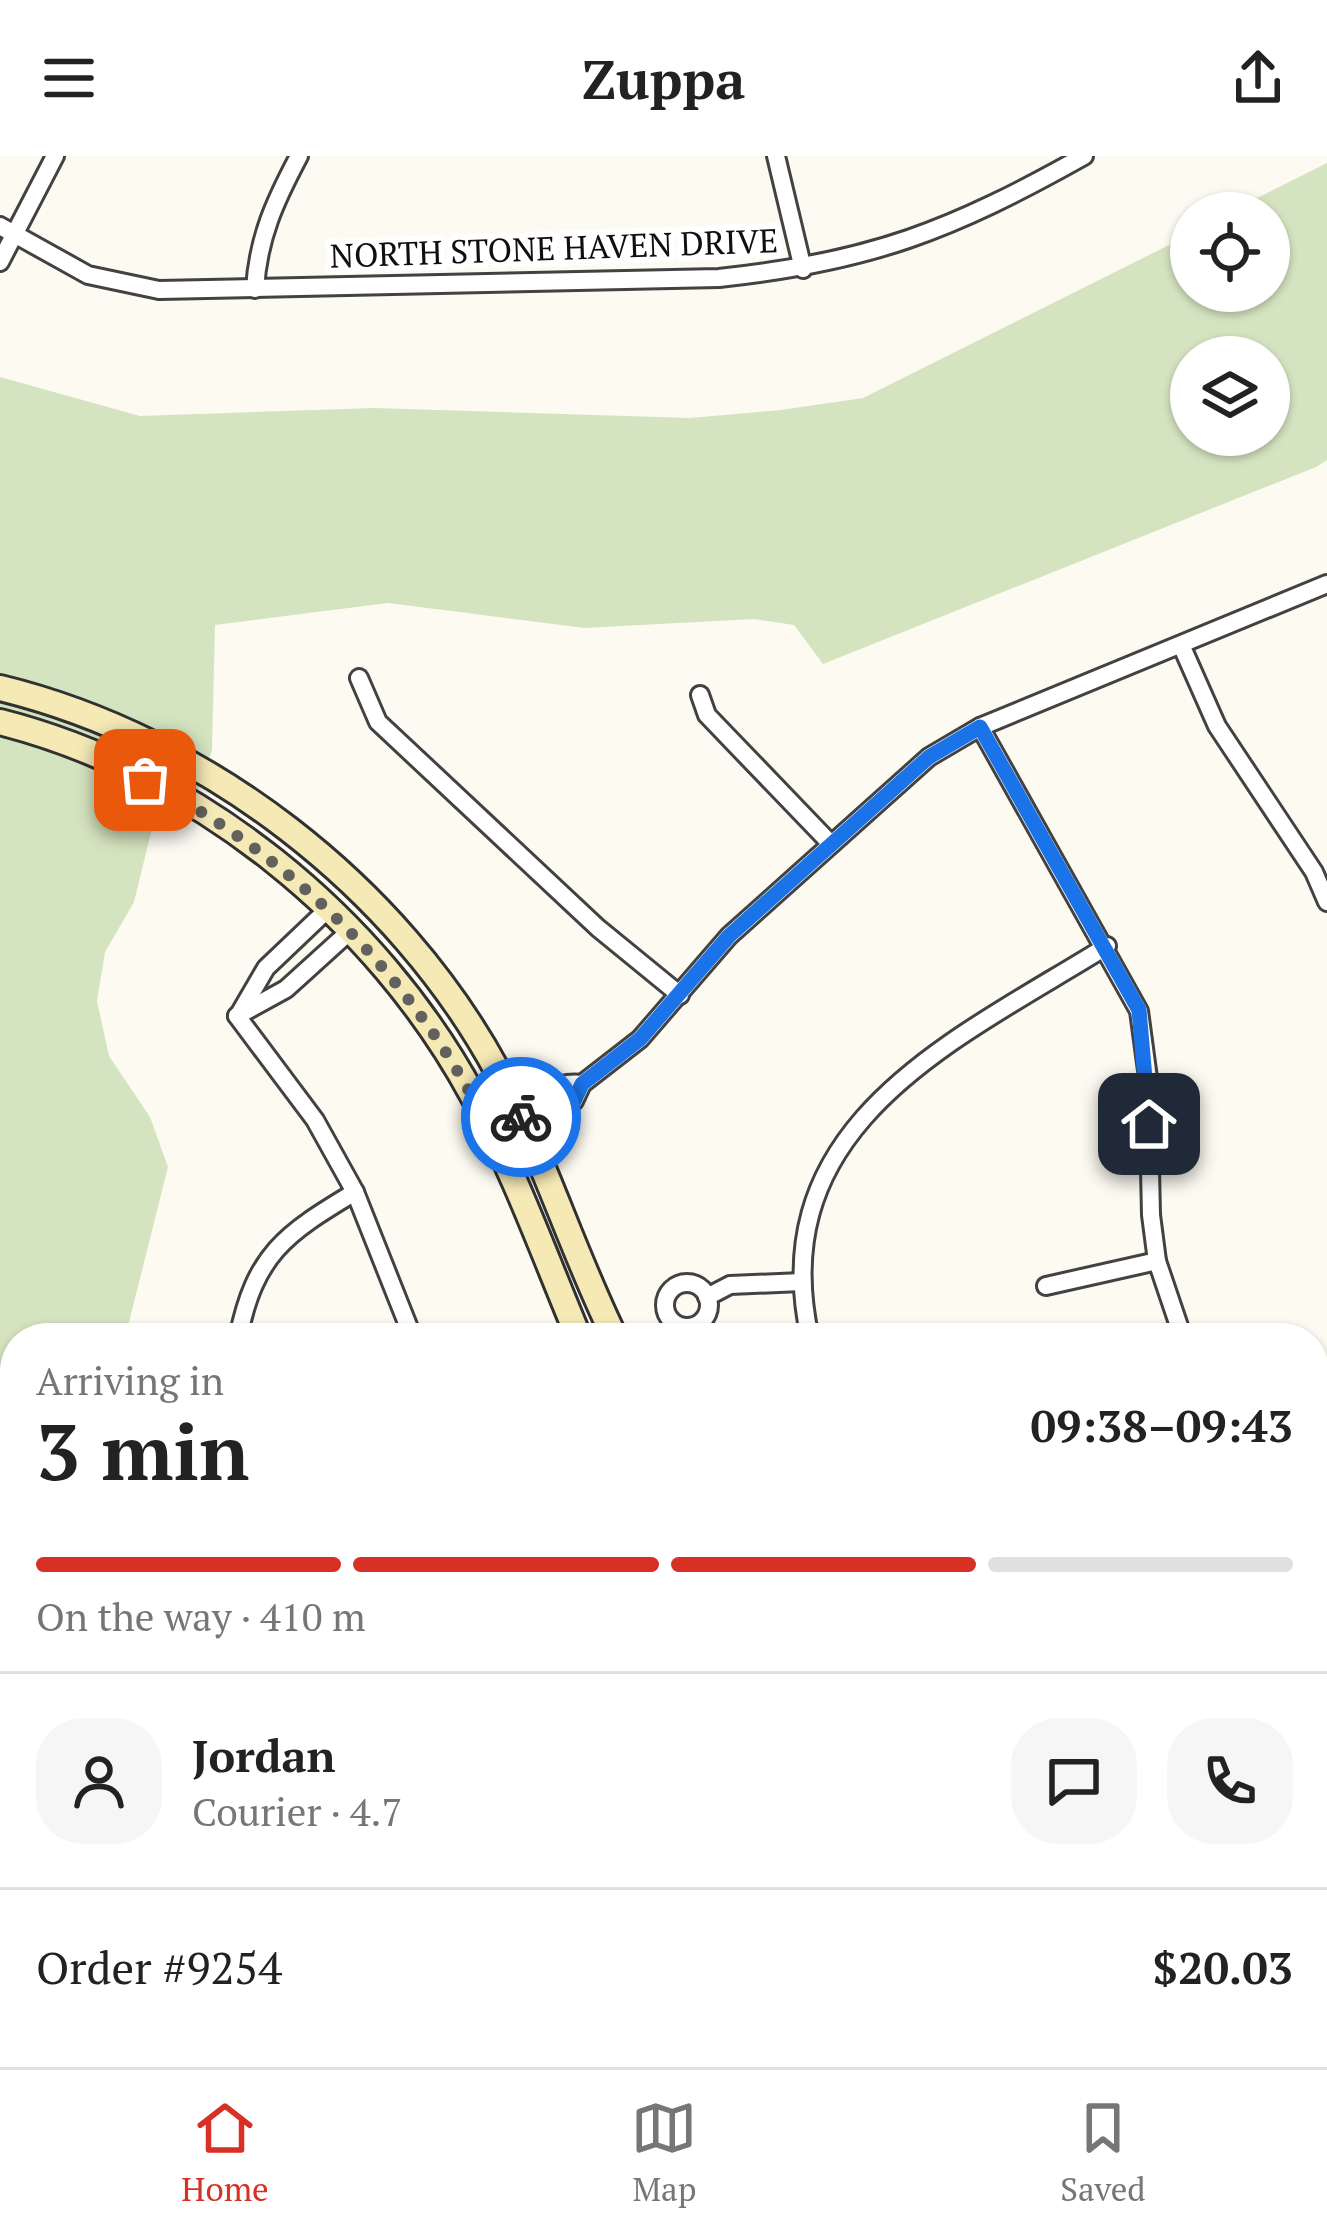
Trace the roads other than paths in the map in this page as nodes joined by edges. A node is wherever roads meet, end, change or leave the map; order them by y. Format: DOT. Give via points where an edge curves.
graph roads {
  1 [pos="56,156"];
  2 [pos="298,156"];
  3 [pos="776,156"];
  4 [pos="1039,156"];
  5 [pos="1084,156"];
  6 [pos="1050,175"];
  7 [pos="8,230"];
  8 [pos="0,262"];
  9 [pos="803,269"];
  10 [pos="255,289"];
  11 [pos="1327,584"];
  12 [pos="1182,647"];
  13 [pos="359,678"];
  14 [pos="0,688"];
  15 [pos="700,695"];
  16 [pos="0,722"];
  17 [pos="980,727"];
  18 [pos="831,844"];
  19 [pos="1327,902"];
  20 [pos="328,909"];
  21 [pos="350,931"];
  22 [pos="1107,946"];
  23 [pos="680,995"];
  24 [pos="237,1016"];
  25 [pos="520,1118"];
  26 [pos="490,1131"];
  27 [pos="355,1192"];
  28 [pos="1157,1261"];
  29 [pos="802,1282"];
  30 [pos="1046,1286"];
  31 [pos="707,1297"];
  32 [pos="242,1323"];
  33 [pos="407,1323"];
  34 [pos="573,1323"];
  35 [pos="609,1323"];
  36 [pos="808,1323"];
  37 [pos="1178,1323"];
  1 -- 7 [label="street"];
  2 -- 10 [label="street" via="257,250"];
  3 -- 9 [label="street"];
  4 -- 6 [label="street"];
  5 -- 6 [label="street, NORTH STONE HAVEN DRIVE"];
  6 -- 9 [label="street, NORTH STONE HAVEN DRIVE" via="966,221"];
  7 -- 8 [label="street"];
  7 -- 10 [label="street, NORTH STONE HAVEN DRIVE" via="121,286"];
  9 -- 10 [label="street, NORTH STONE HAVEN DRIVE"];
  11 -- 12 [label="street"];
  12 -- 17 [label="street"];
  12 -- 19 [label="street" via="1217,726"];
  13 -- 23 [label="street" via="378,722"];
  14 -- 25 [label="street" via="141,740 262,810 319,854 458,1008"];
  15 -- 18 [label="street" via="707,715"];
  16 -- 20 [label="street" via="105,759 203,810"];
  17 -- 18 [label="street" via="929,757"];
  17 -- 22 [label="street"];
  18 -- 23 [label="street" via="729,936"];
  20 -- 21 [label="street"];
  20 -- 24 [label="street" via="266,968"];
  21 -- 24 [label="street" via="286,989"];
  21 -- 26 [label="street" via="431,1028"];
  22 -- 28 [label="street" via="1139,1010"];
  22 -- 29 [label="street" via="877,1097 826,1168 807,1226"];
  23 -- 25 [label="street" via="582,1084 566,1082 533,1098"];
  24 -- 27 [label="street" via="315,1120"];
  25 -- 26 [label="street"];
  25 -- 35 [label="street"];
  26 -- 34 [label="street"];
  27 -- 32 [label="street" via="276,1243"];
  27 -- 33 [label="street"];
  28 -- 30 [label="street"];
  28 -- 37 [label="street"];
  29 -- 31 [label="street" via="730,1285"];
  29 -- 36 [label="street"];
}
